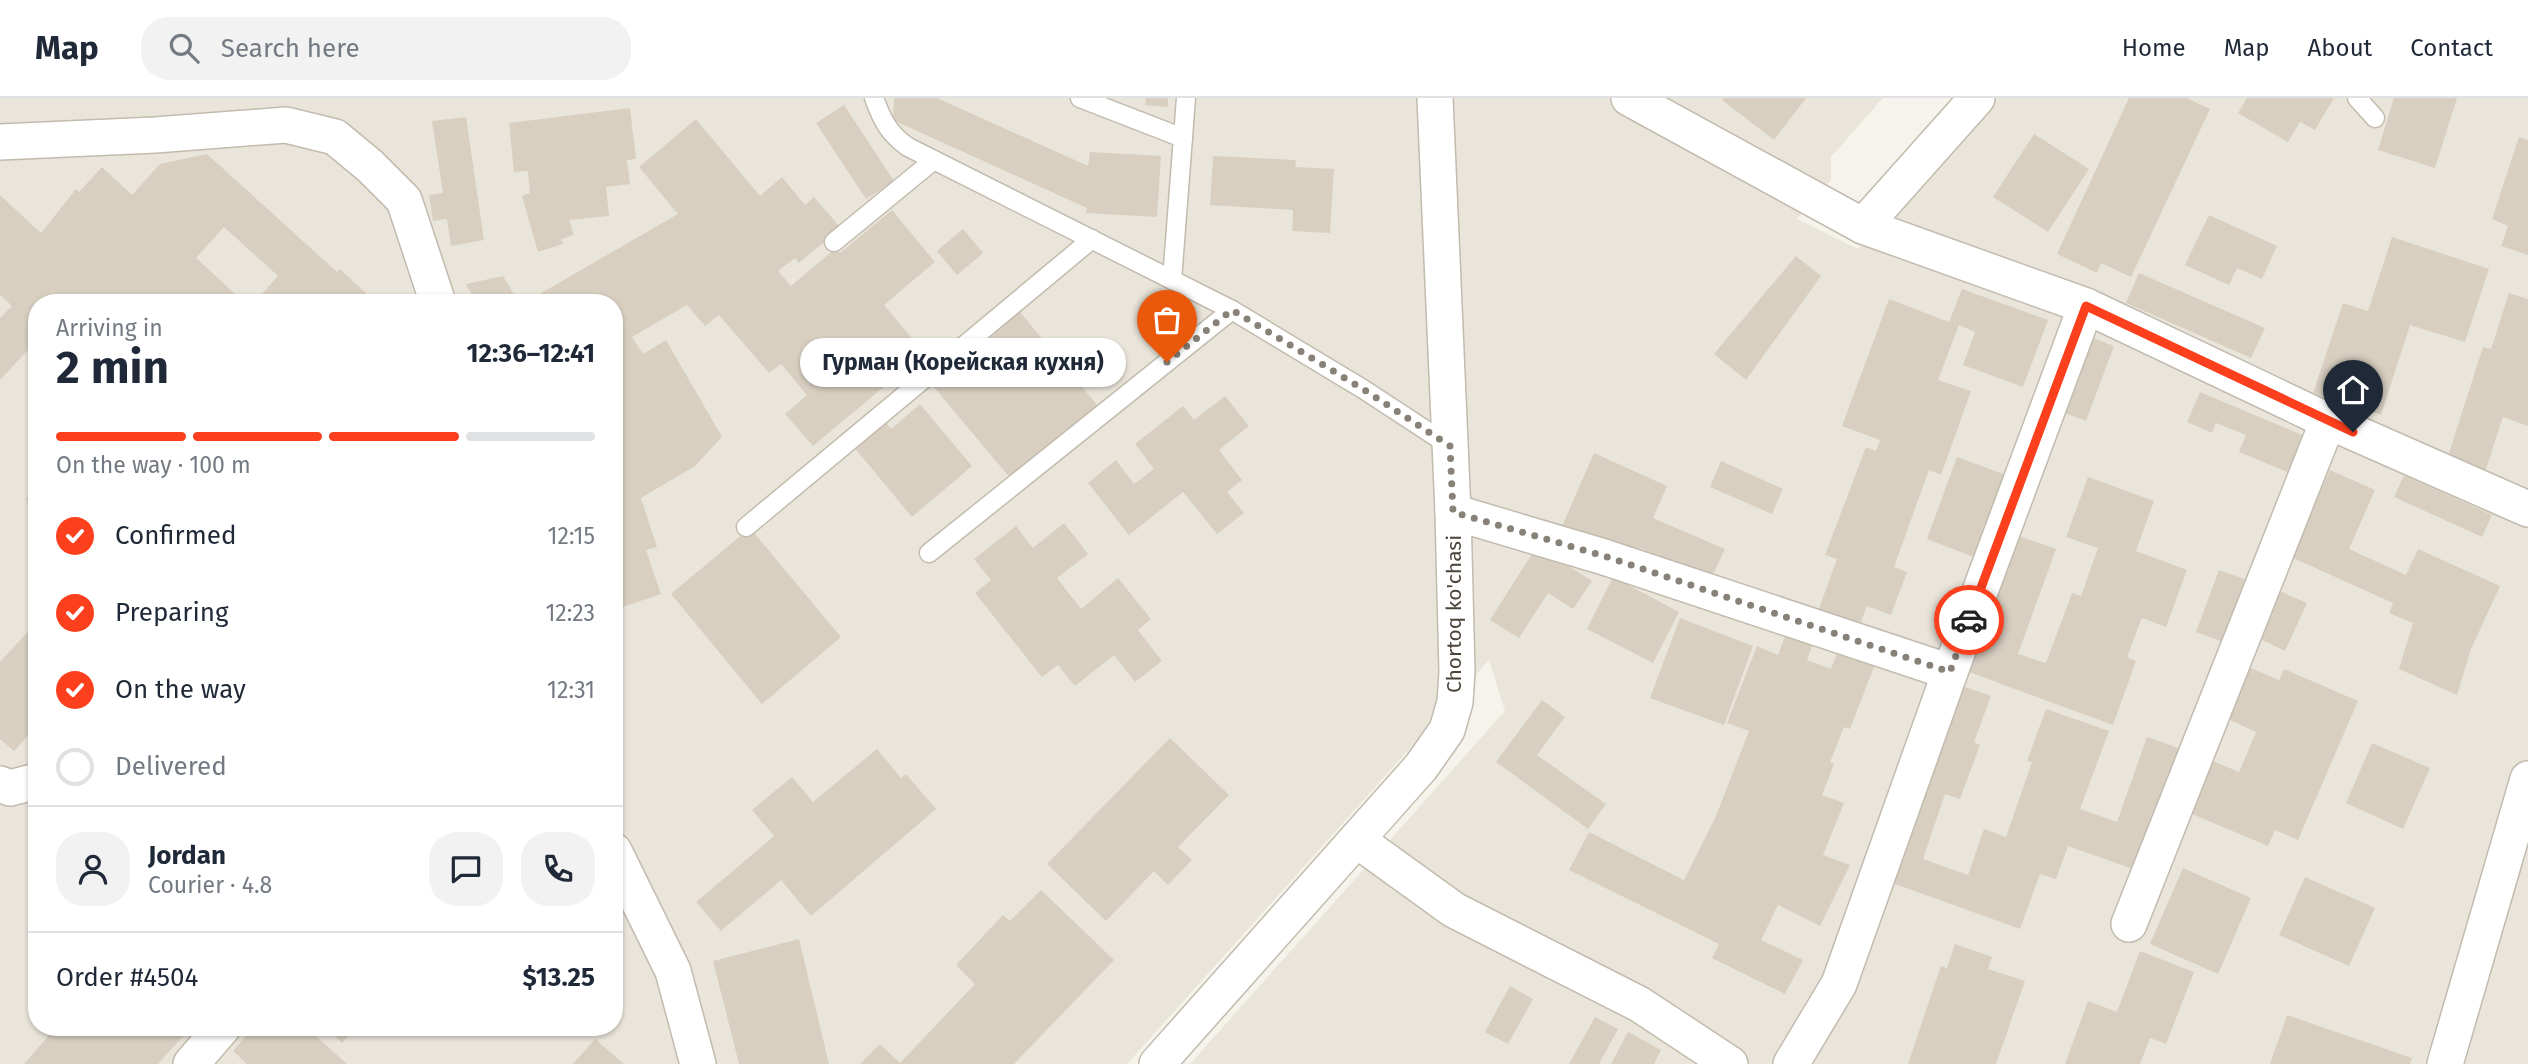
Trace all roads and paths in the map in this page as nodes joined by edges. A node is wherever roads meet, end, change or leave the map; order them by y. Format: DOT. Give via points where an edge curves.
graph roads {
  1 [pos="874,98"];
  2 [pos="1080,98"];
  3 [pos="1186,98"];
  4 [pos="1435,98"];
  5 [pos="1629,98"];
  6 [pos="1977,98"];
  7 [pos="2357,98"];
  8 [pos="2375,118"];
  9 [pos="1183,138"];
  10 [pos="0,142"];
  11 [pos="934,160"];
  12 [pos="1863,226"];
  13 [pos="1092,239"];
  14 [pos="834,242"];
  15 [pos="1172,280"];
  16 [pos="435,294"];
  17 [pos="2086,306"];
  18 [pos="1232,310"];
  19 [pos="2328,421"];
  20 [pos="1450,446"];
  21 [pos="2528,509"];
  22 [pos="1453,512"];
  23 [pos="746,527"];
  24 [pos="929,553"];
  25 [pos="1950,672"];
  26 [pos="2528,779"];
  27 [pos="0,783"];
  28 [pos="28,783"];
  29 [pos="1357,840"];
  30 [pos="623,869"];
  31 [pos="2129,923"];
  32 [pos="215,1036"];
  33 [pos="191,1064"];
  34 [pos="698,1064"];
  35 [pos="1157,1064"];
  36 [pos="1730,1064"];
  37 [pos="1791,1064"];
  38 [pos="2445,1064"];
  1 -- 11 [label="lane" via="895,139"];
  2 -- 9 [label="lane"];
  3 -- 9 [label="lane"];
  4 -- 20 [label="street, Chortoq ko'chasi"];
  5 -- 12 [label="street"];
  6 -- 12 [label="street"];
  7 -- 8 [label="lane"];
  9 -- 15 [label="lane"];
  10 -- 16 [label="street" via="286,125 335,137 404,200"];
  11 -- 13 [label="lane"];
  11 -- 14 [label="lane"];
  12 -- 17 [label="street"];
  13 -- 15 [label="lane"];
  13 -- 23 [label="lane"];
  15 -- 18 [label="lane"];
  17 -- 19 [label="street"];
  17 -- 25 [label="street"];
  18 -- 20 [label="lane"];
  18 -- 24 [label="lane"];
  19 -- 21 [label="street"];
  19 -- 31 [label="street"];
  20 -- 22 [label="street, Chortoq ko'chasi"];
  22 -- 25 [label="street" via="1604,556"];
  22 -- 29 [label="street, Chortoq ko'chasi" via="1458,672 1447,730"];
  25 -- 37 [label="street" via="1839,984"];
  26 -- 38 [label="street"];
  27 -- 28 [label="street" via="10,788"];
  29 -- 35 [label="street, Chortoq ko'chasi"];
  29 -- 36 [label="street" via="1454,910 1639,1004"];
  30 -- 34 [label="street" via="673,971"];
  32 -- 33 [label="street"];
}
